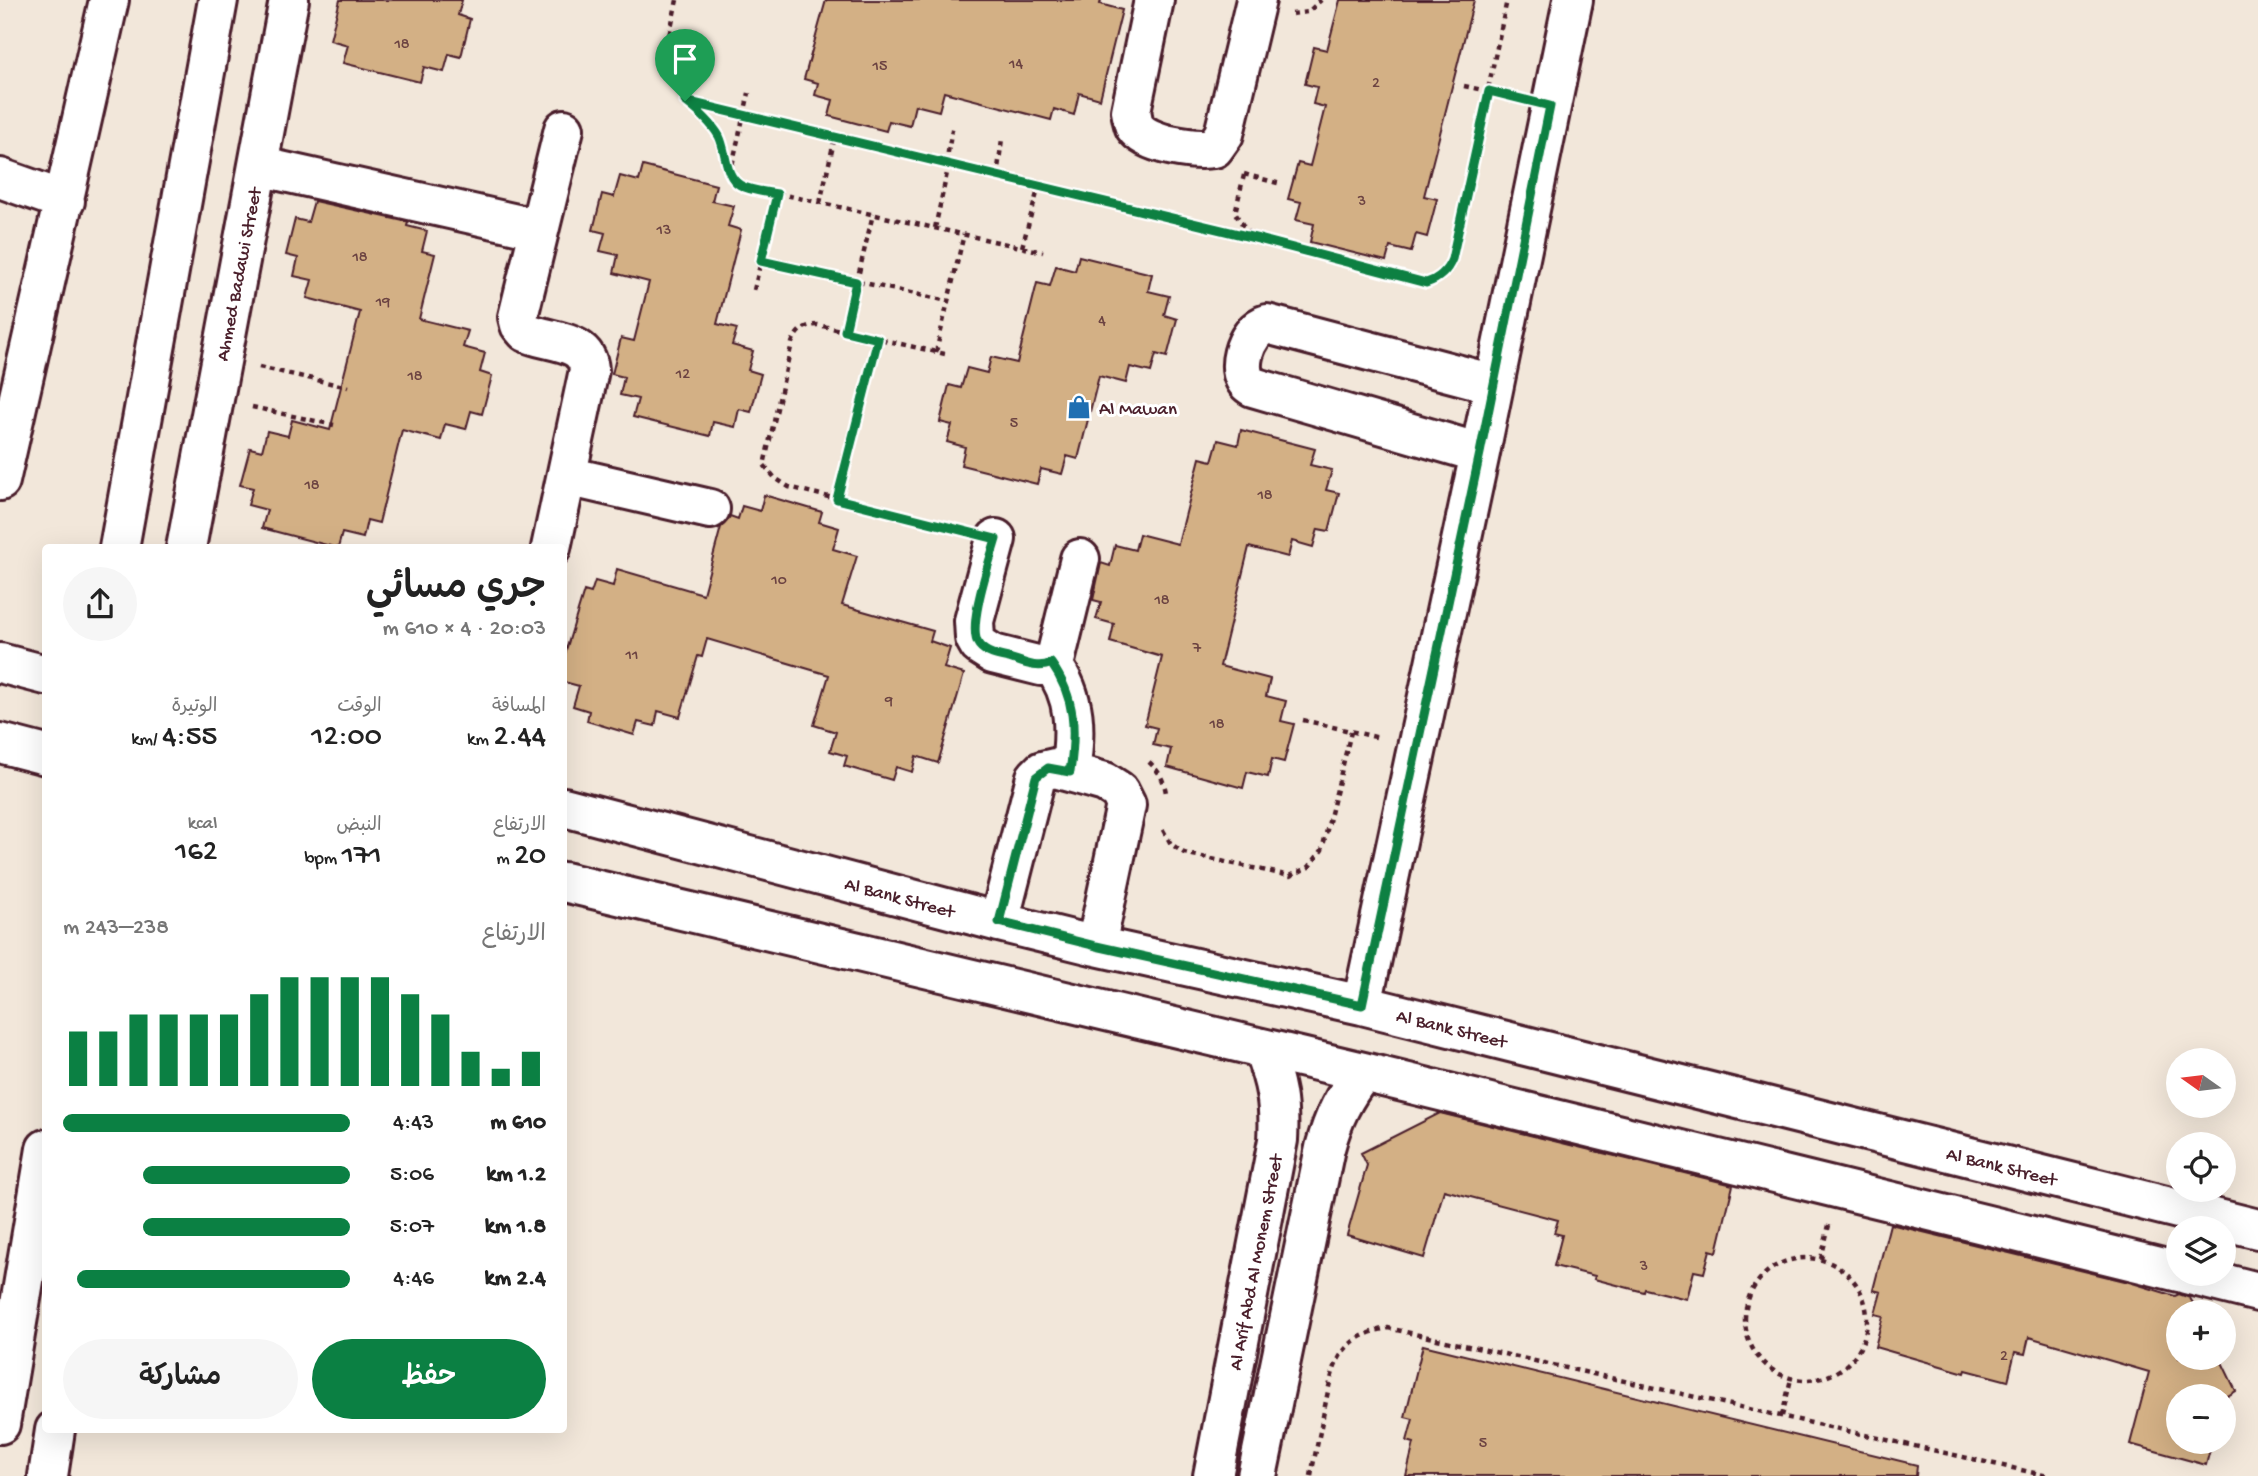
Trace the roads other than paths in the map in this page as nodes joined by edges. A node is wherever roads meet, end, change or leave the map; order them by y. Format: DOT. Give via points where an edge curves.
graph roads {
  1 [pos="110,0"];
  2 [pos="218,0"];
  3 [pos="289,0"];
  4 [pos="1154,0"];
  5 [pos="1573,0"];
  6 [pos="1272,8"];
  7 [pos="564,129"];
  8 [pos="258,166"];
  9 [pos="0,178"];
  10 [pos="65,201"];
  11 [pos="539,229"];
  12 [pos="1494,384"];
  13 [pos="1480,453"];
  14 [pos="566,476"];
  15 [pos="0,481"];
  16 [pos="710,509"];
  17 [pos="996,539"];
  18 [pos="120,544"];
  19 [pos="187,544"];
  20 [pos="552,544"];
  21 [pos="1080,559"];
  22 [pos="0,663"];
  23 [pos="1051,663"];
  24 [pos="42,674"];
  25 [pos="0,743"];
  26 [pos="42,754"];
  27 [pos="1070,772"];
  28 [pos="567,808"];
  29 [pos="567,883"];
  30 [pos="999,922"];
  31 [pos="1096,946"];
  32 [pos="1362,1005"];
  33 [pos="1263,1049"];
  34 [pos="1363,1072"];
  35 [pos="1278,1140"];
  36 [pos="1325,1148"];
  37 [pos="42,1173"];
  38 [pos="2258,1229"];
  39 [pos="2166,1269"];
  40 [pos="2234,1286"];
  41 [pos="2258,1292"];
  42 [pos="1,1417"];
  43 [pos="55,1433"];
  44 [pos="1268,1473"];
  45 [pos="48,1476"];
  46 [pos="1213,1476"];
  1 -- 10 [label="street"];
  2 -- 18 [label="street"];
  3 -- 8 [label="street, Ahmed Badawi Street"];
  4 -- 6 [label="street" via="1131,111 1135,127 1150,139 1198,150 1214,148 1224,134"];
  5 -- 12 [label="street"];
  7 -- 11 [label="street"];
  8 -- 11 [label="street"];
  8 -- 19 [label="street, Ahmed Badawi Street"];
  9 -- 10 [label="street"];
  10 -- 15 [label="street"];
  11 -- 14 [label="street" via="519,309 520,325 534,336 580,349 589,361"];
  12 -- 13 [label="street"];
  12 -- 13 [label="street" via="1267,324 1248,338 1241,372 1253,387"];
  13 -- 32 [label="street"];
  14 -- 16 [label="street"];
  14 -- 20 [label="street"];
  17 -- 23 [label="street" via="974,621 975,638 993,654 1041,666"];
  21 -- 23 [label="street" via="1058,651"];
  22 -- 24 [label="street"];
  23 -- 27 [label="street" via="1070,696 1074,718"];
  25 -- 26 [label="street"];
  27 -- 30 [label="street" via="1048,768 1036,777"];
  27 -- 31 [label="street" via="1113,785 1126,805"];
  28 -- 30 [label="street, Al Bank Street"];
  29 -- 33 [label="street"];
  30 -- 31 [label="street, Al Bank Street"];
  31 -- 32 [label="street, Al Bank Street"];
  32 -- 38 [label="street, Al Bank Street"];
  33 -- 34 [label="street"];
  33 -- 35 [label="street, Al Arif Abd Al Monem Street" via="1280,1109"];
  34 -- 36 [label="street" via="1332,1120"];
  34 -- 39 [label="street"];
  35 -- 36 [label="street" via="1287,1131 1311,1130"];
  35 -- 46 [label="street, Al Arif Abd Al Monem Street"];
  36 -- 44 [label="street"];
  37 -- 42 [label="street"];
  40 -- 41 [label="street"];
  43 -- 45 [label="street"];
}
